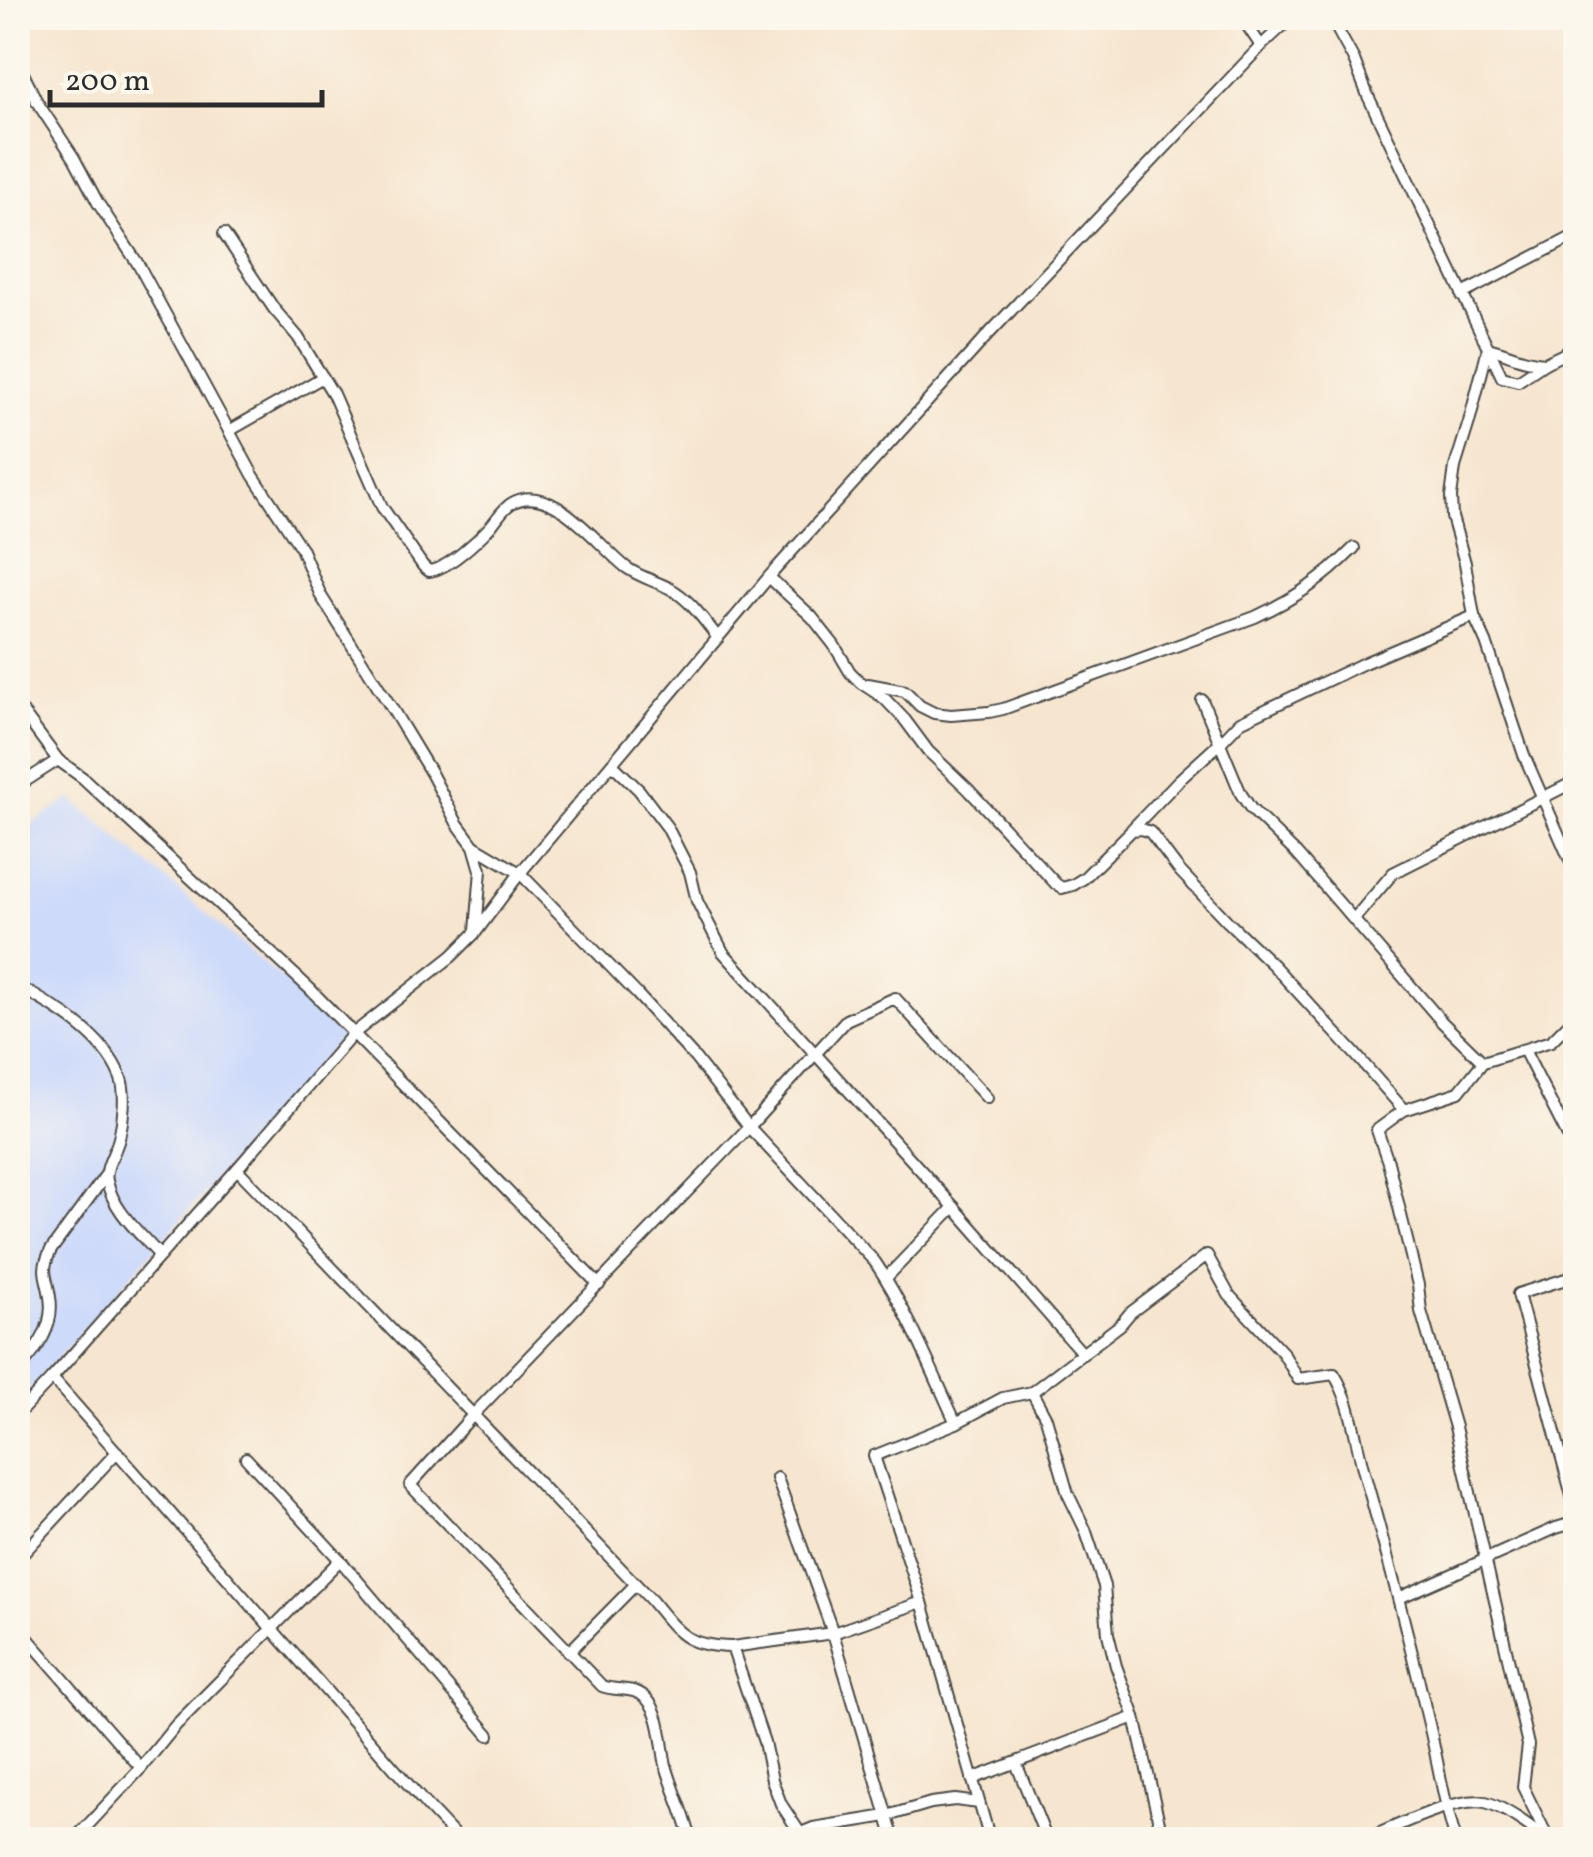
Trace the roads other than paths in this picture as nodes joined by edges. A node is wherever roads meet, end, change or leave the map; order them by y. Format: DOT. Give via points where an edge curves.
graph roads {
  1 [pos="1242,18"];
  2 [pos="1291,18"];
  3 [pos="1331,18"];
  4 [pos="1261,46"];
  5 [pos="18,63"];
  6 [pos="224,234"];
  7 [pos="1576,235"];
  8 [pos="1462,296"];
  9 [pos="1488,348"];
  10 [pos="1576,348"];
  11 [pos="1545,364"];
  12 [pos="323,378"];
  13 [pos="229,431"];
  14 [pos="1354,548"];
  15 [pos="769,577"];
  16 [pos="1474,616"];
  17 [pos="718,638"];
  18 [pos="861,683"];
  19 [pos="1202,700"];
  20 [pos="18,706"];
  21 [pos="1221,742"];
  22 [pos="58,760"];
  23 [pos="612,764"];
  24 [pos="1576,781"];
  25 [pos="18,786"];
  26 [pos="1543,796"];
  27 [pos="1132,830"];
  28 [pos="474,846"];
  29 [pos="520,873"];
  30 [pos="1576,874"];
  31 [pos="1354,920"];
  32 [pos="476,932"];
  33 [pos="18,986"];
  34 [pos="1576,1016"];
  35 [pos="353,1034"];
  36 [pos="1524,1050"];
  37 [pos="815,1052"];
  38 [pos="1482,1062"];
  39 [pos="987,1098"];
  40 [pos="1404,1110"];
  41 [pos="749,1127"];
  42 [pos="1576,1152"];
  43 [pos="237,1169"];
  44 [pos="105,1176"];
  45 [pos="954,1206"];
  46 [pos="160,1256"];
  47 [pos="886,1278"];
  48 [pos="1576,1279"];
  49 [pos="599,1284"];
  50 [pos="1083,1354"];
  51 [pos="18,1370"];
  52 [pos="52,1378"];
  53 [pos="1032,1392"];
  54 [pos="18,1414"];
  55 [pos="474,1414"];
  56 [pos="956,1423"];
  57 [pos="117,1452"];
  58 [pos="246,1458"];
  59 [pos="777,1478"];
  60 [pos="1576,1511"];
  61 [pos="1576,1522"];
  62 [pos="18,1559"];
  63 [pos="340,1560"];
  64 [pos="1485,1560"];
  65 [pos="636,1585"];
  66 [pos="1399,1598"];
  67 [pos="922,1602"];
  68 [pos="18,1627"];
  69 [pos="272,1630"];
  70 [pos="833,1632"];
  71 [pos="732,1647"];
  72 [pos="569,1652"];
  73 [pos="1135,1717"];
  74 [pos="489,1734"];
  75 [pos="1016,1763"];
  76 [pos="141,1768"];
  77 [pos="972,1779"];
  78 [pos="979,1803"];
  79 [pos="1446,1807"];
  80 [pos="887,1816"];
  81 [pos="800,1833"];
  82 [pos="690,1838"];
  83 [pos="785,1839"];
  84 [pos="74,1840"];
  85 [pos="459,1840"];
  86 [pos="894,1840"];
  87 [pos="990,1840"];
  88 [pos="1046,1840"];
  89 [pos="1163,1840"];
  90 [pos="1364,1840"];
  91 [pos="1456,1840"];
  92 [pos="1547,1840"];
  1 -- 4 [label="street"];
  2 -- 4 [label="street"];
  3 -- 8 [label="street"];
  4 -- 15 [label="street"];
  5 -- 13 [label="street"];
  6 -- 12 [label="street"];
  7 -- 8 [label="street"];
  8 -- 9 [label="street"];
  9 -- 11 [label="street"];
  9 -- 11 [label="street" via="1502,377 1518,381"];
  9 -- 16 [label="street" via="1450,497"];
  10 -- 11 [label="street"];
  12 -- 13 [label="street"];
  12 -- 17 [label="street" via="382,507 430,571 476,541 513,502 541,500 576,520 632,571 671,589"];
  13 -- 28 [label="street"];
  14 -- 18 [label="street" via="1327,576 1255,617 1003,709 934,713 905,691"];
  15 -- 17 [label="street"];
  15 -- 18 [label="street" via="812,617"];
  16 -- 21 [label="street" via="1240,722"];
  16 -- 26 [label="street"];
  17 -- 23 [label="street"];
  18 -- 27 [label="street" via="884,698 1062,888 1084,878"];
  19 -- 21 [label="street"];
  20 -- 22 [label="street"];
  21 -- 27 [label="street"];
  21 -- 31 [label="street" via="1251,809"];
  22 -- 25 [label="street"];
  22 -- 35 [label="street"];
  23 -- 29 [label="street"];
  23 -- 37 [label="street" via="667,827 723,952"];
  24 -- 26 [label="street"];
  26 -- 30 [label="street"];
  26 -- 31 [label="street" via="1392,873"];
  27 -- 40 [label="street" via="1150,832"];
  28 -- 29 [label="street"];
  28 -- 32 [label="street" via="481,870"];
  29 -- 32 [label="street"];
  29 -- 41 [label="street" via="695,1058"];
  31 -- 38 [label="street"];
  32 -- 35 [label="street"];
  33 -- 44 [label="street" via="82,1028 122,1080 119,1138"];
  34 -- 36 [label="street" via="1551,1040"];
  35 -- 43 [label="street"];
  35 -- 49 [label="street"];
  36 -- 38 [label="street"];
  36 -- 42 [label="street"];
  37 -- 39 [label="street" via="846,1020 895,998"];
  37 -- 41 [label="street"];
  37 -- 45 [label="street"];
  38 -- 40 [label="street" via="1459,1092"];
  40 -- 64 [label="street" via="1377,1130"];
  41 -- 47 [label="street"];
  41 -- 49 [label="street"];
  43 -- 46 [label="street"];
  43 -- 55 [label="street"];
  44 -- 46 [label="street" via="123,1215"];
  44 -- 51 [label="street" via="44,1263 47,1330"];
  45 -- 47 [label="street"];
  45 -- 50 [label="street"];
  46 -- 52 [label="street"];
  47 -- 56 [label="street"];
  48 -- 60 [label="street" via="1518,1294"];
  49 -- 55 [label="street"];
  50 -- 53 [label="street"];
  50 -- 66 [label="street" via="1207,1255 1228,1295 1283,1353 1298,1380 1334,1374 1339,1381"];
  52 -- 54 [label="street"];
  52 -- 57 [label="street"];
  53 -- 56 [label="street" via="1003,1398"];
  53 -- 73 [label="street" via="1104,1586 1108,1634"];
  55 -- 65 [label="street"];
  55 -- 72 [label="street" via="410,1486"];
  56 -- 67 [label="street" via="874,1456"];
  57 -- 62 [label="street"];
  57 -- 69 [label="street"];
  58 -- 63 [label="street"];
  59 -- 70 [label="street"];
  61 -- 64 [label="street"];
  63 -- 69 [label="street"];
  63 -- 74 [label="street"];
  64 -- 66 [label="street"];
  64 -- 92 [label="street" via="1528,1745 1523,1787"];
  65 -- 71 [label="street" via="692,1642"];
  65 -- 72 [label="street"];
  66 -- 79 [label="street"];
  67 -- 70 [label="street"];
  67 -- 77 [label="street"];
  68 -- 76 [label="street"];
  69 -- 76 [label="street"];
  69 -- 85 [label="street"];
  70 -- 71 [label="street"];
  70 -- 80 [label="street"];
  71 -- 81 [label="street" via="772,1780"];
  72 -- 82 [label="street" via="602,1686 634,1690 650,1704"];
  73 -- 75 [label="street"];
  73 -- 89 [label="street"];
  75 -- 77 [label="street"];
  75 -- 88 [label="street"];
  76 -- 84 [label="street"];
  77 -- 78 [label="street"];
  78 -- 80 [label="street" via="931,1803"];
  78 -- 87 [label="street"];
  79 -- 90 [label="street"];
  79 -- 91 [label="street"];
  79 -- 92 [label="street" via="1485,1802"];
  80 -- 81 [label="street"];
  80 -- 86 [label="street"];
  81 -- 83 [label="street"];
}
